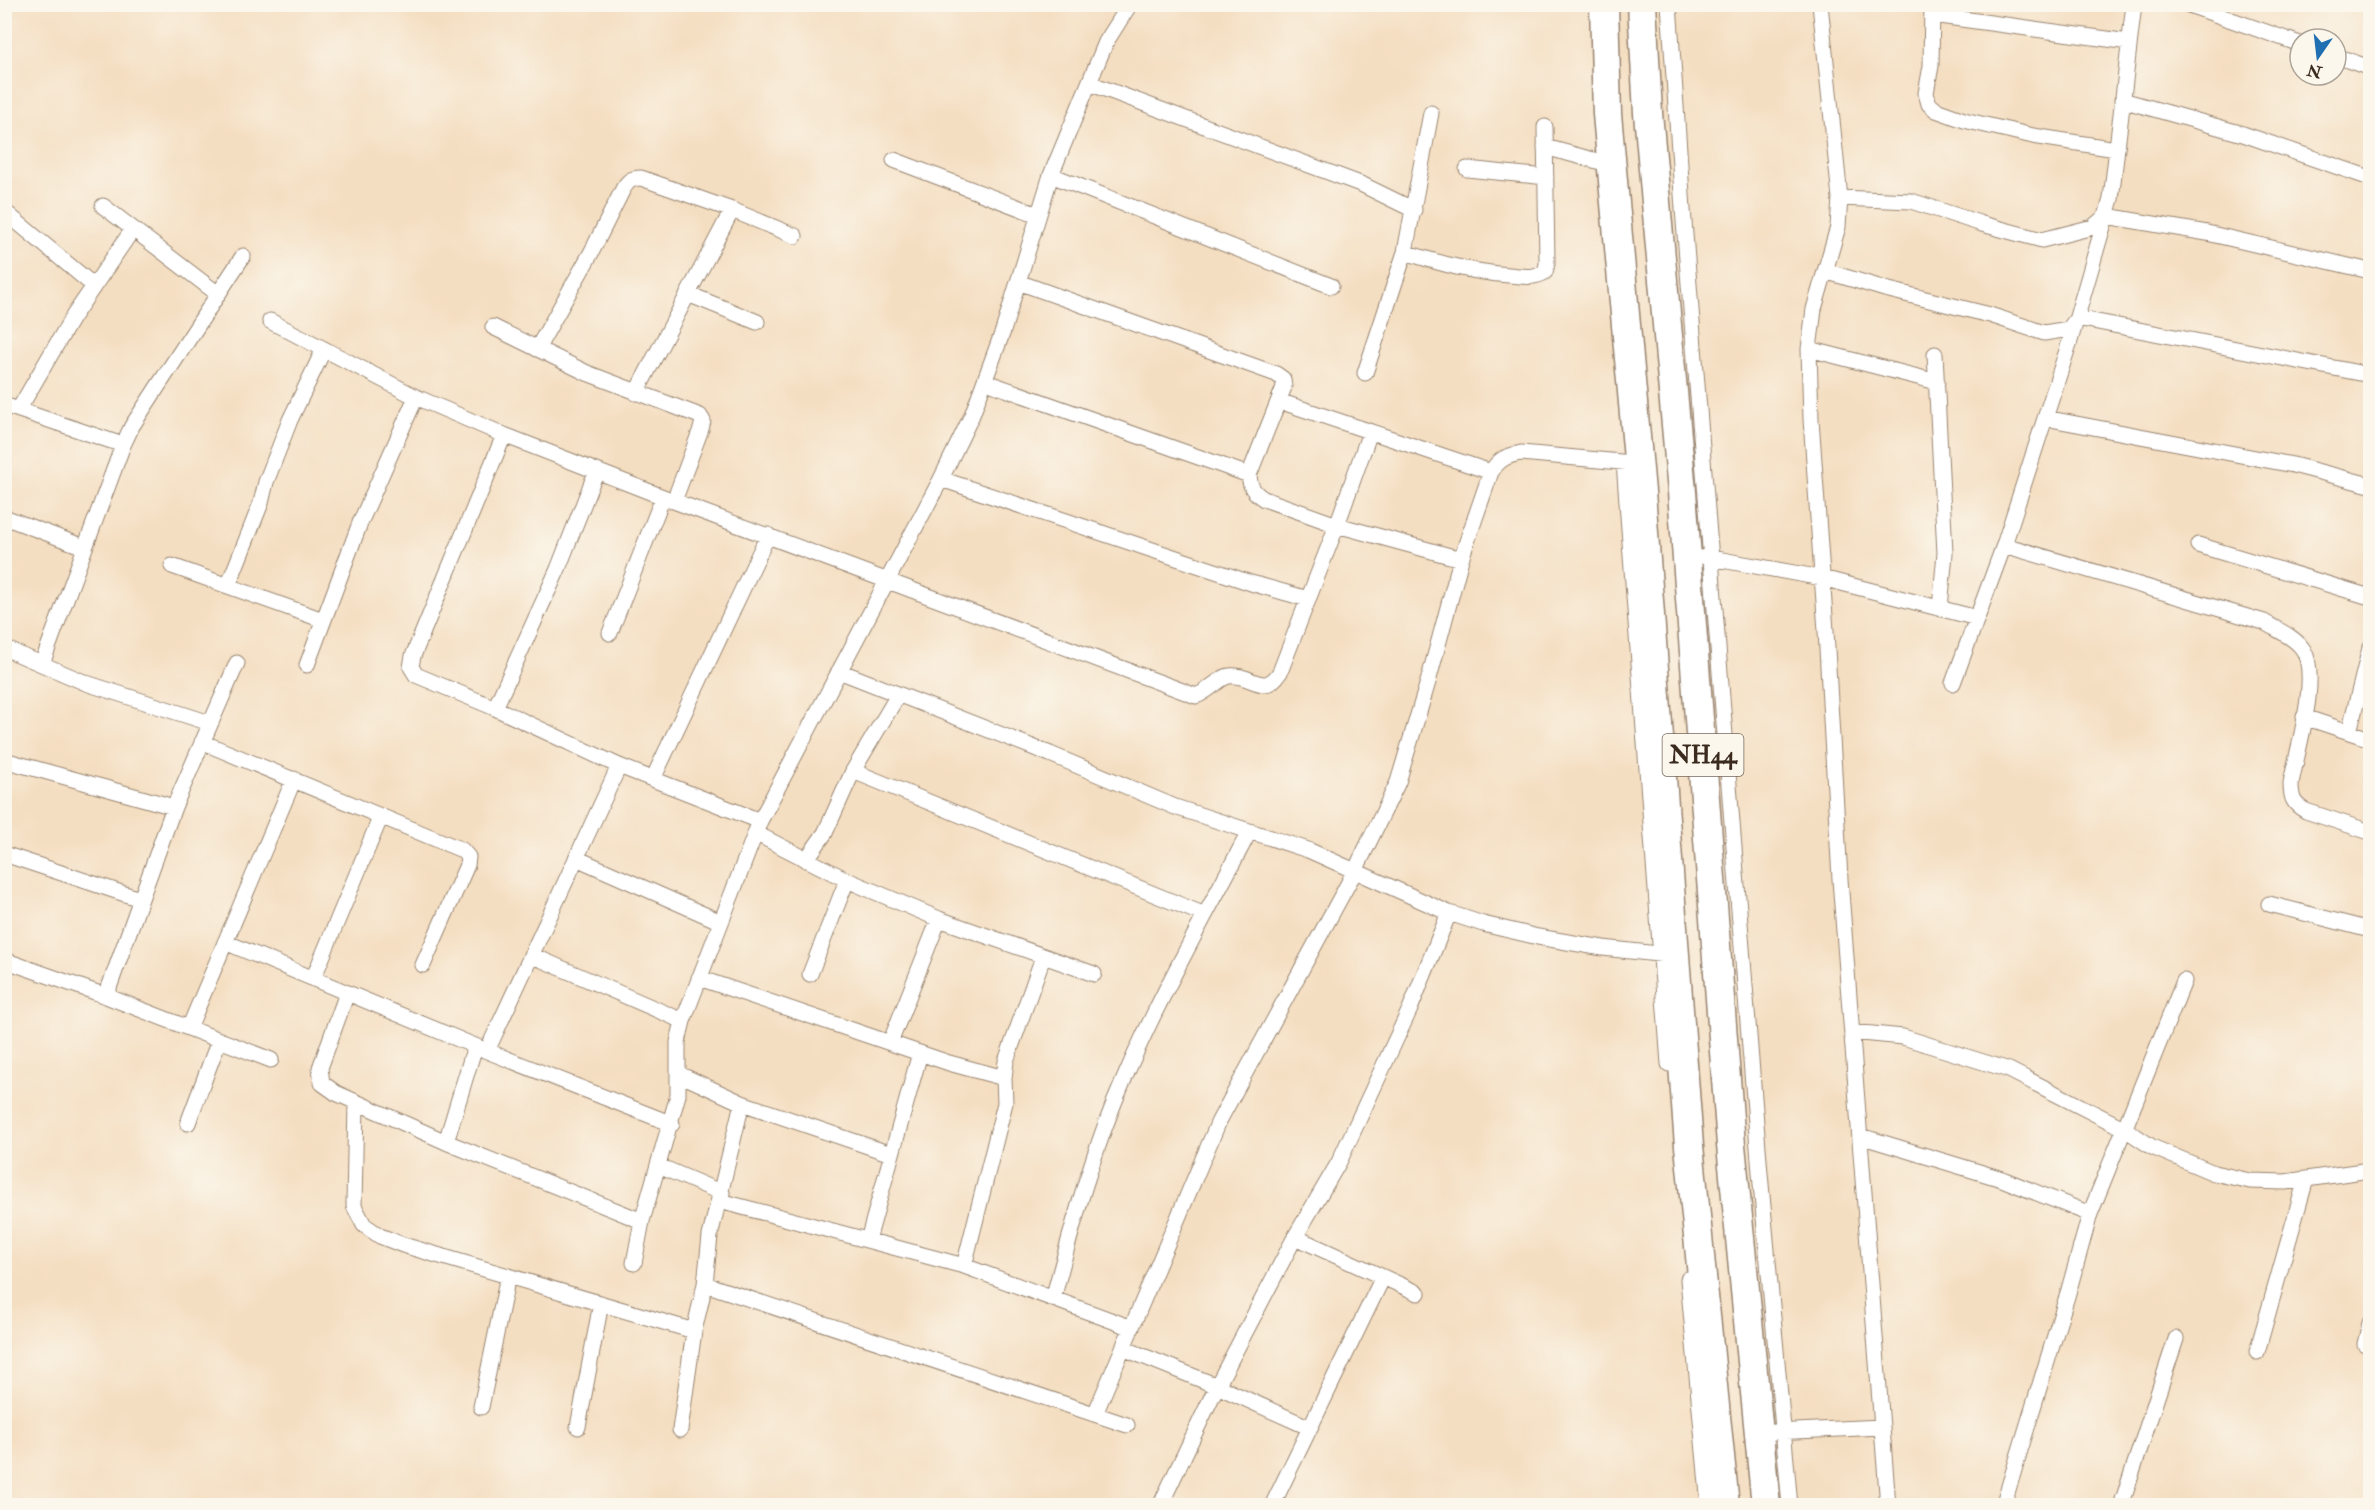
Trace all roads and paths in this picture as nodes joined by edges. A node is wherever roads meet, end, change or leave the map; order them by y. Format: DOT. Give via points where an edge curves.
graph roads {
  1 [pos="1130,4"];
  2 [pos="1591,4"];
  3 [pos="1604,4"];
  4 [pos="1642,4"];
  5 [pos="1669,4"];
  6 [pos="1820,4"];
  7 [pos="2134,4"];
  8 [pos="2186,4"];
  9 [pos="1932,10"];
  10 [pos="2288,40"];
  11 [pos="2129,42"];
  12 [pos="2348,60"];
  13 [pos="2370,68"];
  14 [pos="1089,82"];
  15 [pos="2122,100"];
  16 [pos="1431,113"];
  17 [pos="1545,127"];
  18 [pos="1545,147"];
  19 [pos="2116,149"];
  20 [pos="894,160"];
  21 [pos="1605,163"];
  22 [pos="1467,169"];
  23 [pos="1051,175"];
  24 [pos="1546,177"];
  25 [pos="2370,178"];
  26 [pos="1840,198"];
  27 [pos="103,206"];
  28 [pos="732,210"];
  29 [pos="1414,210"];
  30 [pos="4,211"];
  31 [pos="1038,215"];
  32 [pos="2106,216"];
  33 [pos="133,229"];
  34 [pos="795,236"];
  35 [pos="1405,252"];
  36 [pos="243,256"];
  37 [pos="1825,271"];
  38 [pos="2370,271"];
  39 [pos="1018,282"];
  40 [pos="94,286"];
  41 [pos="1331,286"];
  42 [pos="218,294"];
  43 [pos="688,294"];
  44 [pos="2077,318"];
  45 [pos="270,321"];
  46 [pos="758,321"];
  47 [pos="493,327"];
  48 [pos="324,349"];
  49 [pos="537,349"];
  50 [pos="1809,349"];
  51 [pos="1935,354"];
  52 [pos="1365,373"];
  53 [pos="2370,375"];
  54 [pos="986,382"];
  55 [pos="1937,382"];
  56 [pos="636,393"];
  57 [pos="416,397"];
  58 [pos="1279,402"];
  59 [pos="12,407"];
  60 [pos="2045,418"];
  61 [pos="1370,432"];
  62 [pos="504,435"];
  63 [pos="123,445"];
  64 [pos="1631,463"];
  65 [pos="596,472"];
  66 [pos="1491,472"];
  67 [pos="1249,475"];
  68 [pos="941,479"];
  69 [pos="2370,485"];
  70 [pos="668,499"];
  71 [pos="4,517"];
  72 [pos="1337,525"];
  73 [pos="768,536"];
  74 [pos="2004,545"];
  75 [pos="2198,545"];
  76 [pos="84,548"];
  77 [pos="1699,556"];
  78 [pos="1461,559"];
  79 [pos="172,566"];
  80 [pos="1822,578"];
  81 [pos="886,581"];
  82 [pos="228,586"];
  83 [pos="2370,597"];
  84 [pos="1308,599"];
  85 [pos="1940,608"];
  86 [pos="1977,618"];
  87 [pos="323,620"];
  88 [pos="610,633"];
  89 [pos="4,648"];
  90 [pos="2370,648"];
  91 [pos="237,663"];
  92 [pos="42,664"];
  93 [pos="307,665"];
  94 [pos="839,671"];
  95 [pos="1953,683"];
  96 [pos="898,695"];
  97 [pos="495,708"];
  98 [pos="2304,717"];
  99 [pos="210,723"];
  100 [pos="2349,732"];
  101 [pos="2370,739"];
  102 [pos="202,742"];
  103 [pos="4,760"];
  104 [pos="619,766"];
  105 [pos="854,771"];
  106 [pos="294,779"];
  107 [pos="652,779"];
  108 [pos="174,807"];
  109 [pos="381,816"];
  110 [pos="757,827"];
  111 [pos="1249,832"];
  112 [pos="2370,832"];
  113 [pos="4,854"];
  114 [pos="576,858"];
  115 [pos="806,860"];
  116 [pos="1354,871"];
  117 [pos="847,880"];
  118 [pos="140,899"];
  119 [pos="2270,904"];
  120 [pos="1449,913"];
  121 [pos="1206,915"];
  122 [pos="939,919"];
  123 [pos="721,922"];
  124 [pos="2370,930"];
  125 [pos="225,942"];
  126 [pos="531,955"];
  127 [pos="1668,955"];
  128 [pos="1043,957"];
  129 [pos="4,960"];
  130 [pos="423,965"];
  131 [pos="810,974"];
  132 [pos="1094,974"];
  133 [pos="699,978"];
  134 [pos="314,979"];
  135 [pos="2184,981"];
  136 [pos="347,993"];
  137 [pos="106,996"];
  138 [pos="683,1021"];
  139 [pos="189,1028"];
  140 [pos="1852,1032"];
  141 [pos="219,1040"];
  142 [pos="890,1043"];
  143 [pos="481,1048"];
  144 [pos="920,1053"];
  145 [pos="271,1060"];
  146 [pos="679,1074"];
  147 [pos="1004,1078"];
  148 [pos="356,1102"];
  149 [pos="742,1102"];
  150 [pos="188,1123"];
  151 [pos="672,1124"];
  152 [pos="2125,1129"];
  153 [pos="1860,1136"];
  154 [pos="446,1142"];
  155 [pos="891,1154"];
  156 [pos="659,1166"];
  157 [pos="2370,1170"];
  158 [pos="2306,1179"];
  159 [pos="721,1197"];
  160 [pos="2090,1214"];
  161 [pos="642,1221"];
  162 [pos="1295,1237"];
  163 [pos="868,1240"];
  164 [pos="634,1263"];
  165 [pos="964,1266"];
  166 [pos="508,1276"];
  167 [pos="1383,1277"];
  168 [pos="705,1284"];
  169 [pos="1418,1293"];
  170 [pos="1053,1299"];
  171 [pos="601,1303"];
  172 [pos="2370,1323"];
  173 [pos="1132,1328"];
  174 [pos="694,1331"];
  175 [pos="2176,1339"];
  176 [pos="2366,1344"];
  177 [pos="1123,1348"];
  178 [pos="2257,1352"];
  179 [pos="1217,1386"];
  180 [pos="482,1407"];
  181 [pos="1095,1414"];
  182 [pos="1127,1425"];
  183 [pos="579,1427"];
  184 [pos="1308,1427"];
  185 [pos="1882,1427"];
  186 [pos="680,1430"];
  187 [pos="1771,1432"];
  188 [pos="1160,1506"];
  189 [pos="1272,1506"];
  190 [pos="1708,1506"];
  191 [pos="1725,1506"];
  192 [pos="1766,1506"];
  193 [pos="1790,1506"];
  194 [pos="1888,1506"];
  195 [pos="2003,1506"];
  196 [pos="2121,1506"];
  1 -- 14 [label="street" via="1106,42"];
  2 -- 21 [label="street"];
  3 -- 21 [label="highway, NH44"];
  4 -- 77 [label="highway, NH44" via="1648,114"];
  5 -- 77 [label="street"];
  6 -- 26 [label="street"];
  7 -- 11 [label="street"];
  8 -- 10 [label="street"];
  9 -- 11 [label="street"];
  9 -- 19 [label="street" via="1931,66 1926,93 1936,110 2033,136"];
  11 -- 15 [label="street"];
  12 -- 13 [label="street"];
  14 -- 23 [label="street"];
  14 -- 29 [label="street" via="1363,185"];
  15 -- 19 [label="street"];
  15 -- 25 [label="street" via="2243,134"];
  16 -- 29 [label="street"];
  17 -- 18 [label="street"];
  18 -- 21 [label="street"];
  18 -- 24 [label="street"];
  19 -- 32 [label="street"];
  20 -- 31 [label="street"];
  21 -- 64 [label="highway, NH44"];
  22 -- 24 [label="street"];
  23 -- 31 [label="street"];
  23 -- 41 [label="street"];
  24 -- 35 [label="street" via="1547,264 1545,272 1536,277 1451,268"];
  26 -- 32 [label="street" via="1911,201 2042,240 2093,227"];
  26 -- 37 [label="street" via="1838,227"];
  27 -- 33 [label="street"];
  28 -- 34 [label="street"];
  28 -- 43 [label="street"];
  28 -- 49 [label="street" via="641,178 627,182"];
  29 -- 35 [label="street"];
  30 -- 40 [label="street"];
  31 -- 39 [label="street"];
  32 -- 38 [label="street" via="2207,233"];
  32 -- 44 [label="street"];
  33 -- 40 [label="street"];
  33 -- 42 [label="street"];
  35 -- 52 [label="street"];
  36 -- 42 [label="street"];
  37 -- 44 [label="street" via="2044,333 2069,329"];
  37 -- 50 [label="street" via="1814,309"];
  39 -- 54 [label="street"];
  39 -- 58 [label="street" via="1276,374 1283,379 1284,387"];
  40 -- 59 [label="street"];
  42 -- 63 [label="street"];
  43 -- 46 [label="street"];
  43 -- 56 [label="street"];
  44 -- 53 [label="street"];
  44 -- 60 [label="street"];
  45 -- 48 [label="street"];
  47 -- 49 [label="street"];
  48 -- 57 [label="street"];
  48 -- 82 [label="street" via="290,420"];
  49 -- 56 [label="street"];
  50 -- 55 [label="street"];
  50 -- 80 [label="street"];
  51 -- 55 [label="street"];
  54 -- 67 [label="street"];
  54 -- 68 [label="street"];
  55 -- 85 [label="street" via="1945,553"];
  56 -- 70 [label="street" via="694,412 703,421"];
  57 -- 62 [label="street"];
  57 -- 87 [label="street" via="360,523"];
  58 -- 61 [label="street"];
  58 -- 67 [label="street"];
  59 -- 63 [label="street"];
  60 -- 69 [label="street" via="2293,465"];
  60 -- 74 [label="street"];
  61 -- 66 [label="street"];
  61 -- 72 [label="street"];
  62 -- 65 [label="street"];
  62 -- 97 [label="street" via="411,667 416,675"];
  63 -- 76 [label="street"];
  64 -- 66 [label="street" via="1521,453 1497,461"];
  64 -- 127 [label="highway, NH44"];
  65 -- 70 [label="street"];
  65 -- 97 [label="street" via="558,570"];
  66 -- 78 [label="street"];
  67 -- 72 [label="street" via="1254,493 1264,499"];
  68 -- 81 [label="street"];
  68 -- 84 [label="street"];
  70 -- 73 [label="street"];
  70 -- 88 [label="street"];
  71 -- 76 [label="street"];
  72 -- 78 [label="street"];
  72 -- 84 [label="street"];
  73 -- 81 [label="street"];
  73 -- 107 [label="street"];
  74 -- 86 [label="street"];
  74 -- 98 [label="street" via="2264,622 2294,639 2310,667"];
  75 -- 83 [label="street"];
  76 -- 92 [label="street"];
  77 -- 80 [label="street"];
  77 -- 187 [label="highway, NH44" via="1708,816 1731,1145"];
  78 -- 116 [label="street" via="1398,782"];
  79 -- 82 [label="street"];
  80 -- 85 [label="street"];
  80 -- 140 [label="street"];
  81 -- 84 [label="street" via="1196,696 1229,676 1268,685 1275,681"];
  81 -- 94 [label="street"];
  82 -- 87 [label="street"];
  85 -- 86 [label="street"];
  86 -- 95 [label="street"];
  87 -- 93 [label="street"];
  89 -- 92 [label="street"];
  90 -- 100 [label="street"];
  91 -- 99 [label="street"];
  92 -- 99 [label="street" via="86,683"];
  94 -- 96 [label="street"];
  94 -- 110 [label="street"];
  96 -- 105 [label="street"];
  96 -- 111 [label="street" via="1175,807"];
  97 -- 104 [label="street"];
  98 -- 100 [label="street"];
  98 -- 112 [label="street" via="2291,783 2296,806"];
  99 -- 102 [label="street"];
  100 -- 101 [label="street"];
  102 -- 106 [label="street"];
  102 -- 108 [label="street"];
  103 -- 108 [label="street"];
  104 -- 107 [label="street"];
  104 -- 114 [label="street"];
  105 -- 115 [label="street" via="825,833"];
  105 -- 121 [label="street"];
  106 -- 109 [label="street"];
  106 -- 125 [label="street"];
  107 -- 110 [label="street"];
  108 -- 118 [label="street"];
  109 -- 130 [label="street" via="462,850 468,857"];
  109 -- 134 [label="street"];
  110 -- 115 [label="street"];
  110 -- 123 [label="street"];
  111 -- 116 [label="street" via="1308,850"];
  111 -- 121 [label="street"];
  113 -- 118 [label="street"];
  114 -- 123 [label="street"];
  114 -- 126 [label="street"];
  115 -- 117 [label="street"];
  116 -- 120 [label="street"];
  116 -- 173 [label="street" via="1219,1121"];
  117 -- 122 [label="street"];
  117 -- 131 [label="street"];
  118 -- 137 [label="street"];
  119 -- 124 [label="street"];
  120 -- 127 [label="street" via="1538,937"];
  120 -- 162 [label="street" via="1368,1101 1339,1162"];
  121 -- 170 [label="street" via="1125,1077 1078,1205"];
  122 -- 128 [label="street"];
  122 -- 142 [label="street"];
  123 -- 133 [label="street"];
  125 -- 134 [label="street"];
  125 -- 139 [label="street"];
  126 -- 138 [label="street"];
  126 -- 143 [label="street"];
  127 -- 190 [label="street"];
  127 -- 191 [label="highway, NH44"];
  128 -- 132 [label="street"];
  128 -- 147 [label="street" via="1006,1061"];
  129 -- 137 [label="street"];
  133 -- 138 [label="street"];
  133 -- 142 [label="street"];
  134 -- 136 [label="street"];
  135 -- 152 [label="street"];
  136 -- 143 [label="street"];
  136 -- 148 [label="street" via="320,1068 322,1083"];
  137 -- 139 [label="street"];
  138 -- 146 [label="street" via="678,1042"];
  139 -- 141 [label="street"];
  140 -- 152 [label="street" via="1903,1037 2009,1070"];
  140 -- 153 [label="street"];
  141 -- 145 [label="street"];
  141 -- 150 [label="street"];
  142 -- 144 [label="street"];
  143 -- 151 [label="street"];
  143 -- 154 [label="street"];
  144 -- 147 [label="street"];
  144 -- 155 [label="street"];
  146 -- 149 [label="street"];
  146 -- 151 [label="street"];
  147 -- 165 [label="street" via="1005,1103"];
  148 -- 154 [label="street"];
  148 -- 166 [label="street" via="354,1206 364,1224 403,1245"];
  149 -- 155 [label="street"];
  149 -- 159 [label="street"];
  151 -- 156 [label="street"];
  152 -- 158 [label="street" via="2152,1147 2214,1173 2250,1181"];
  152 -- 160 [label="street"];
  153 -- 160 [label="street" via="2002,1179"];
  153 -- 185 [label="street"];
  154 -- 161 [label="street"];
  155 -- 163 [label="street"];
  156 -- 159 [label="street"];
  156 -- 161 [label="street"];
  157 -- 158 [label="street"];
  158 -- 178 [label="street"];
  159 -- 163 [label="street"];
  159 -- 168 [label="street" via="710,1236"];
  160 -- 195 [label="street"];
  161 -- 164 [label="street"];
  162 -- 167 [label="street"];
  162 -- 179 [label="street"];
  163 -- 165 [label="street"];
  165 -- 170 [label="street"];
  166 -- 171 [label="street"];
  166 -- 180 [label="street"];
  167 -- 169 [label="street"];
  167 -- 184 [label="street"];
  168 -- 174 [label="street"];
  168 -- 181 [label="street"];
  170 -- 173 [label="street"];
  171 -- 174 [label="street"];
  171 -- 183 [label="street"];
  172 -- 176 [label="street"];
  173 -- 177 [label="street"];
  174 -- 186 [label="street"];
  175 -- 196 [label="street"];
  177 -- 179 [label="street"];
  177 -- 181 [label="street"];
  179 -- 184 [label="street"];
  179 -- 188 [label="street"];
  181 -- 182 [label="street"];
  184 -- 189 [label="street"];
  185 -- 187 [label="street"];
  185 -- 194 [label="street"];
  187 -- 192 [label="highway, NH44"];
  187 -- 193 [label="street"];
}
